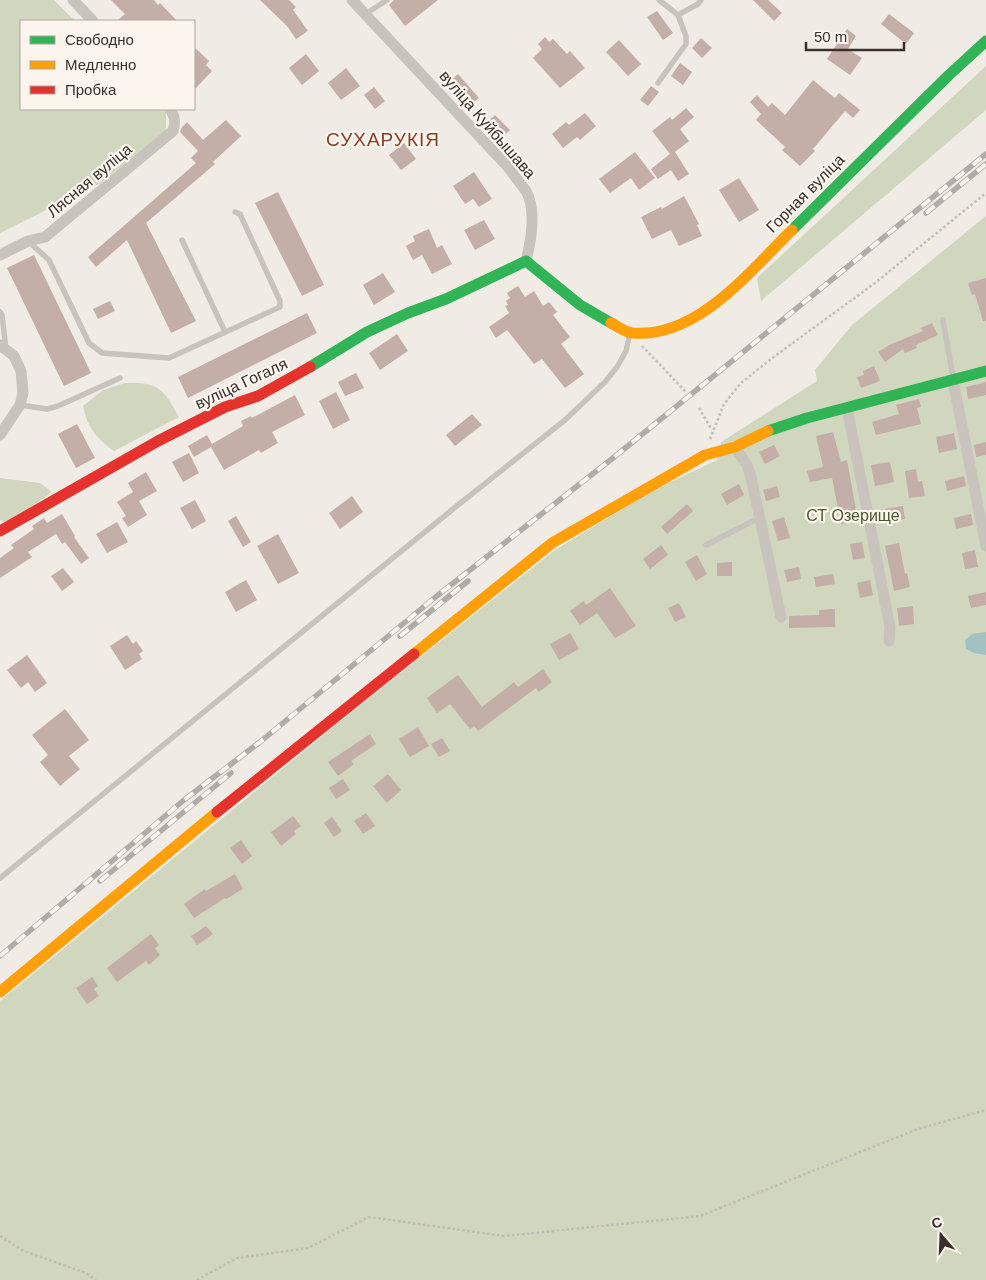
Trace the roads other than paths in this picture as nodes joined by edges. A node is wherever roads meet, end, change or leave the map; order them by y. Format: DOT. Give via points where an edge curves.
graph roads {
  1 [pos="73,0"];
  2 [pos="352,0"];
  3 [pos="387,0"];
  4 [pos="659,0"];
  5 [pos="701,0"];
  6 [pos="364,14"];
  7 [pos="678,15"];
  8 [pos="92,20"];
  9 [pos="986,42"];
  10 [pos="658,82"];
  11 [pos="171,110"];
  12 [pos="235,212"];
  13 [pos="182,240"];
  14 [pos="28,241"];
  15 [pos="0,255"];
  16 [pos="526,261"];
  17 [pos="0,312"];
  18 [pos="943,320"];
  19 [pos="225,332"];
  20 [pos="630,334"];
  21 [pos="3,347"];
  22 [pos="986,371"];
  23 [pos="120,378"];
  24 [pos="954,381"];
  25 [pos="20,405"];
  26 [pos="846,408"];
  27 [pos="0,435"];
  28 [pos="729,448"];
  29 [pos="760,518"];
  30 [pos="0,531"];
  31 [pos="706,544"];
  32 [pos="986,546"];
  33 [pos="781,617"];
  34 [pos="889,641"];
  35 [pos="0,878"];
  36 [pos="0,992"];
  1 -- 8 [label="street"];
  2 -- 6 [label="street, вуліца Куйбышава"];
  3 -- 6 [label="lane"];
  4 -- 7 [label="lane"];
  5 -- 7 [label="lane"];
  6 -- 16 [label="street, вуліца Куйбышава" via="462,116 526,192 531,204 531,240"];
  7 -- 10 [label="lane" via="686,44"];
  9 -- 20 [label="street, Горная вуліца" via="716,304 677,327"];
  11 -- 14 [label="street, Лясная вуліца" via="174,115 173,131 45,237"];
  12 -- 19 [label="lane" via="240,214 261,258 280,307"];
  13 -- 19 [label="lane"];
  14 -- 15 [label="street, Лясная вуліца"];
  14 -- 19 [label="lane" via="49,260 89,343 102,353 169,358"];
  16 -- 20 [label="street" via="580,305"];
  16 -- 30 [label="street, вуліца Гогаля" via="367,332 283,383 225,407 158,441"];
  17 -- 21 [label="lane"];
  18 -- 24 [label="lane"];
  20 -- 35 [label="lane" via="626,351 617,367 565,420"];
  21 -- 25 [label="street" via="14,356 21,371 24,393"];
  22 -- 24 [label="street"];
  23 -- 25 [label="lane" via="58,406 46,409"];
  24 -- 26 [label="street"];
  24 -- 32 [label="street"];
  25 -- 27 [label="street"];
  26 -- 28 [label="street" via="773,428"];
  26 -- 34 [label="street" via="890,627"];
  28 -- 29 [label="street" via="747,465"];
  28 -- 36 [label="street" via="705,455 552,543"];
  29 -- 31 [label="lane"];
  29 -- 33 [label="street"];
}
